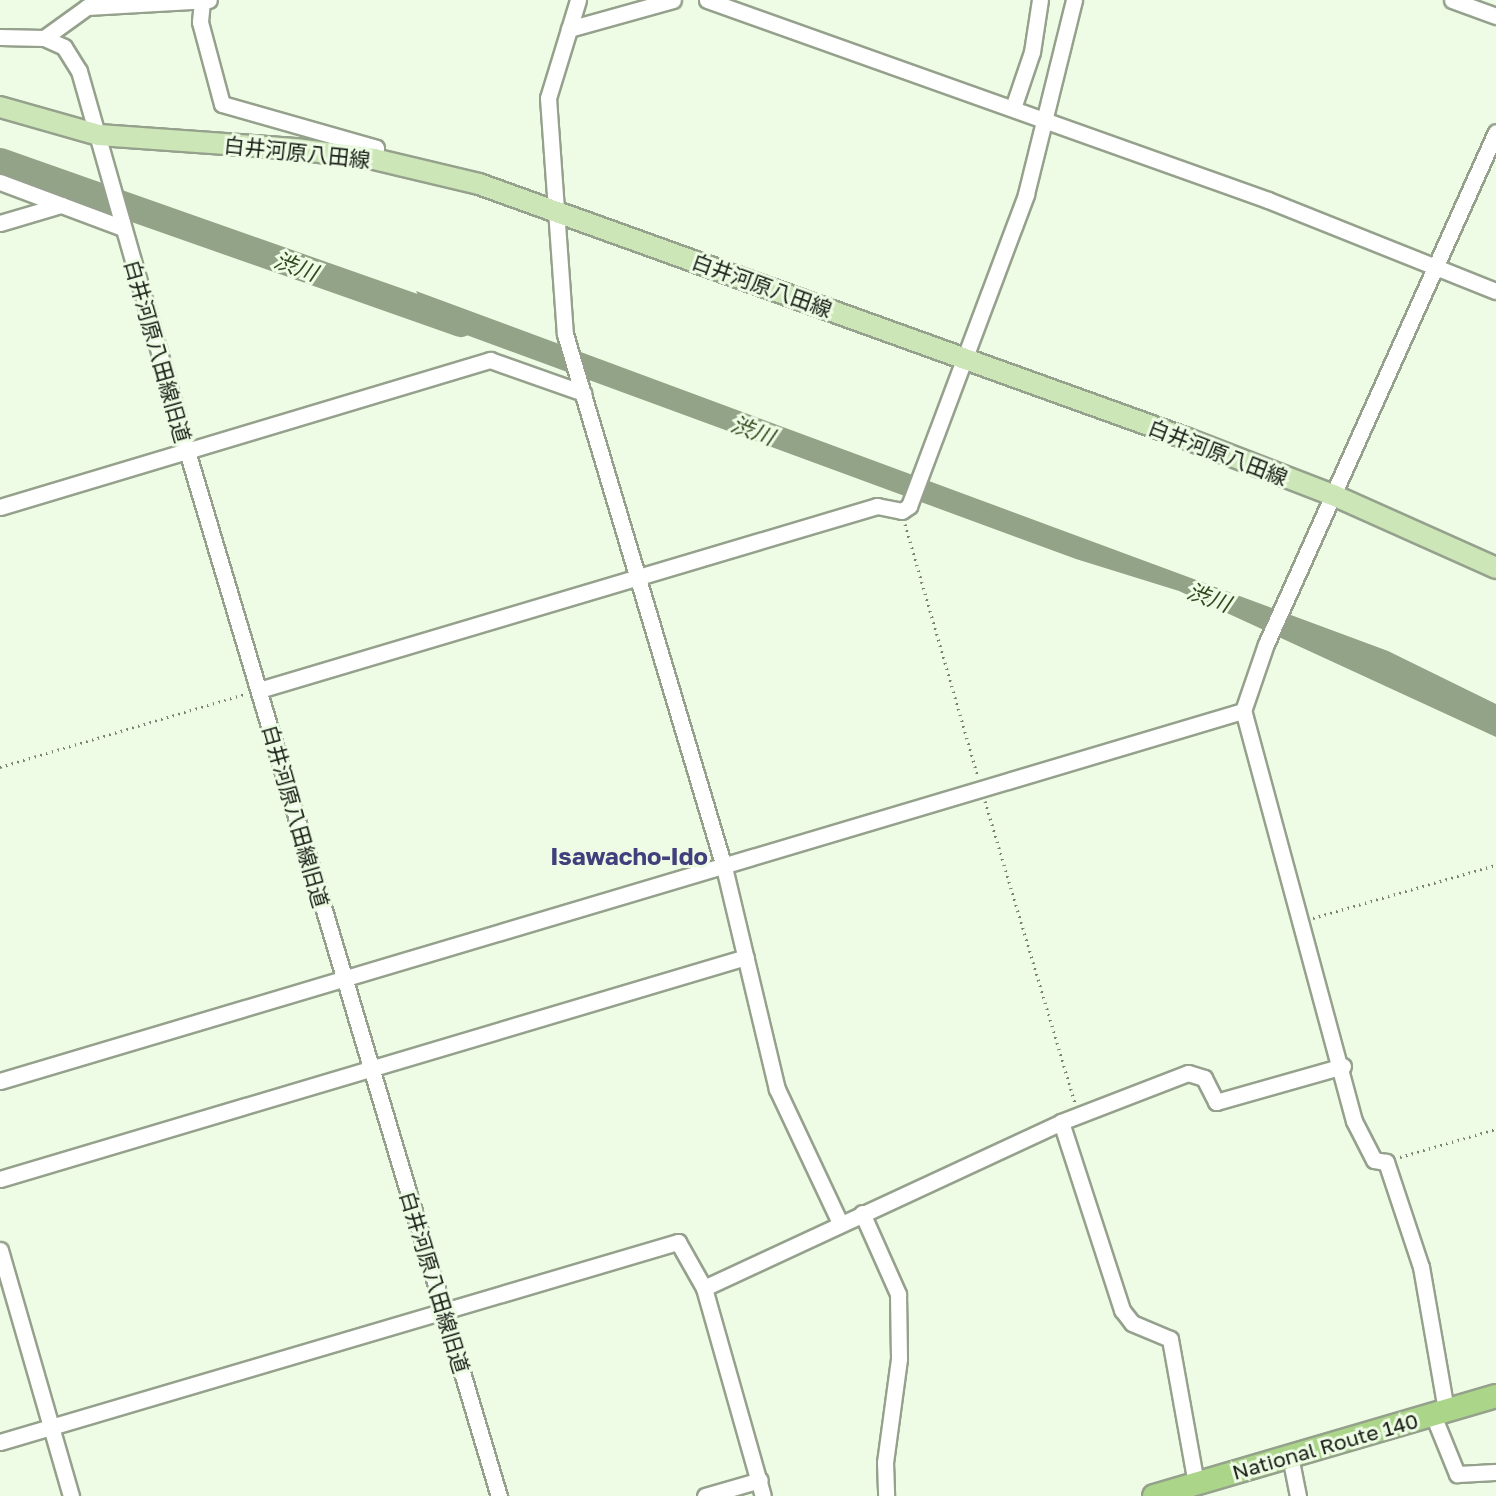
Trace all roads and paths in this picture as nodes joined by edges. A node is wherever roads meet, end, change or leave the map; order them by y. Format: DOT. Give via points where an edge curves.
graph roads {
  1 [pos="578,0"];
  2 [pos="673,0"];
  3 [pos="707,0"];
  4 [pos="1040,0"];
  5 [pos="1074,0"];
  6 [pos="1452,0"];
  7 [pos="205,1"];
  8 [pos="85,3"];
  9 [pos="1496,16"];
  10 [pos="569,29"];
  11 [pos="0,37"];
  12 [pos="44,38"];
  13 [pos="0,107"];
  14 [pos="1013,108"];
  15 [pos="1048,121"];
  16 [pos="1496,132"];
  17 [pos="99,135"];
  18 [pos="374,159"];
  19 [pos="0,182"];
  20 [pos="61,206"];
  21 [pos="558,214"];
  22 [pos="0,223"];
  23 [pos="122,224"];
  24 [pos="1438,264"];
  25 [pos="1496,291"];
  26 [pos="965,359"];
  27 [pos="580,387"];
  28 [pos="187,451"];
  29 [pos="1334,495"];
  30 [pos="0,507"];
  31 [pos="905,508"];
  32 [pos="1496,568"];
  33 [pos="636,579"];
  34 [pos="259,690"];
  35 [pos="1242,711"];
  36 [pos="0,766"];
  37 [pos="982,789"];
  38 [pos="1496,865"];
  39 [pos="724,867"];
  40 [pos="1303,921"];
  41 [pos="746,957"];
  42 [pos="344,978"];
  43 [pos="1343,1066"];
  44 [pos="371,1070"];
  45 [pos="0,1081"];
  46 [pos="1078,1114"];
  47 [pos="1061,1122"];
  48 [pos="1496,1129"];
  49 [pos="1386,1162"];
  50 [pos="0,1179"];
  51 [pos="862,1213"];
  52 [pos="839,1221"];
  53 [pos="0,1250"];
  54 [pos="704,1288"];
  55 [pos="442,1309"];
  56 [pos="1496,1396"];
  57 [pos="1440,1413"];
  58 [pos="49,1428"];
  59 [pos="0,1442"];
  60 [pos="1290,1456"];
  61 [pos="1496,1472"];
  62 [pos="760,1480"];
  63 [pos="1196,1484"];
  64 [pos="1166,1494"];
  65 [pos="71,1496"];
  66 [pos="499,1496"];
  67 [pos="705,1496"];
  68 [pos="764,1496"];
  69 [pos="886,1496"];
  70 [pos="1298,1496"];
  1 -- 10 [label="street"];
  2 -- 10 [label="street"];
  3 -- 14 [label="street"];
  4 -- 14 [label="street" via="1032,52"];
  5 -- 15 [label="street"];
  6 -- 9 [label="street"];
  7 -- 8 [label="street"];
  7 -- 18 [label="street" via="200,22 222,104 376,148"];
  8 -- 12 [label="street"];
  10 -- 21 [label="street" via="548,98"];
  11 -- 12 [label="street"];
  12 -- 17 [label="street, 白井河原八田線旧道" via="64,47 80,71"];
  13 -- 17 [label="main road, 白井河原八田線"];
  14 -- 15 [label="street"];
  15 -- 24 [label="street"];
  15 -- 26 [label="street"];
  16 -- 24 [label="street"];
  17 -- 18 [label="main road, 白井河原八田線"];
  17 -- 23 [label="street, 白井河原八田線旧道"];
  18 -- 21 [label="main road, 白井河原八田線" via="479,184"];
  19 -- 20 [label="street"];
  20 -- 22 [label="street"];
  20 -- 23 [label="street"];
  21 -- 26 [label="main road, 白井河原八田線"];
  21 -- 27 [label="street" via="556,258 565,334"];
  23 -- 28 [label="street, 白井河原八田線旧道"];
  24 -- 25 [label="street"];
  24 -- 29 [label="street"];
  26 -- 29 [label="main road, 白井河原八田線"];
  26 -- 31 [label="street" via="928,463"];
  27 -- 28 [label="street" via="490,360"];
  27 -- 33 [label="street"];
  28 -- 30 [label="street"];
  28 -- 34 [label="street, 白井河原八田線旧道"];
  29 -- 32 [label="main road, 白井河原八田線"];
  29 -- 35 [label="street" via="1266,644"];
  31 -- 33 [label="street" via="877,506"];
  31 -- 37 [label="path"];
  33 -- 34 [label="street"];
  33 -- 39 [label="street"];
  34 -- 36 [label="path"];
  34 -- 42 [label="street, 白井河原八田線旧道"];
  35 -- 37 [label="street"];
  35 -- 40 [label="street"];
  37 -- 39 [label="street"];
  37 -- 46 [label="path"];
  38 -- 40 [label="path"];
  39 -- 41 [label="street"];
  39 -- 42 [label="street"];
  40 -- 43 [label="street"];
  41 -- 44 [label="street"];
  41 -- 52 [label="street" via="777,1089"];
  42 -- 44 [label="street, 白井河原八田線旧道"];
  42 -- 45 [label="street"];
  43 -- 46 [label="street" via="1216,1101 1204,1078 1188,1073"];
  43 -- 49 [label="street" via="1364,1144 1374,1160"];
  44 -- 50 [label="street"];
  44 -- 55 [label="street, 白井河原八田線旧道"];
  46 -- 47 [label="street"];
  47 -- 51 [label="street"];
  47 -- 63 [label="street" via="1122,1310 1132,1323 1170,1339 1180,1418"];
  48 -- 49 [label="path"];
  49 -- 57 [label="street" via="1420,1267"];
  51 -- 52 [label="street"];
  51 -- 69 [label="street" via="898,1294 899,1359 885,1462"];
  52 -- 54 [label="street"];
  53 -- 58 [label="street"];
  54 -- 55 [label="street" via="678,1242"];
  54 -- 62 [label="street"];
  55 -- 58 [label="street"];
  55 -- 66 [label="street, 白井河原八田線旧道"];
  56 -- 57 [label="highway, National Route 140"];
  57 -- 60 [label="highway, National Route 140"];
  57 -- 61 [label="street" via="1457,1474"];
  58 -- 59 [label="street"];
  58 -- 65 [label="street"];
  60 -- 63 [label="highway, National Route 140"];
  60 -- 70 [label="street"];
  62 -- 67 [label="street"];
  62 -- 68 [label="street"];
  63 -- 64 [label="highway, National Route 140"];
}
